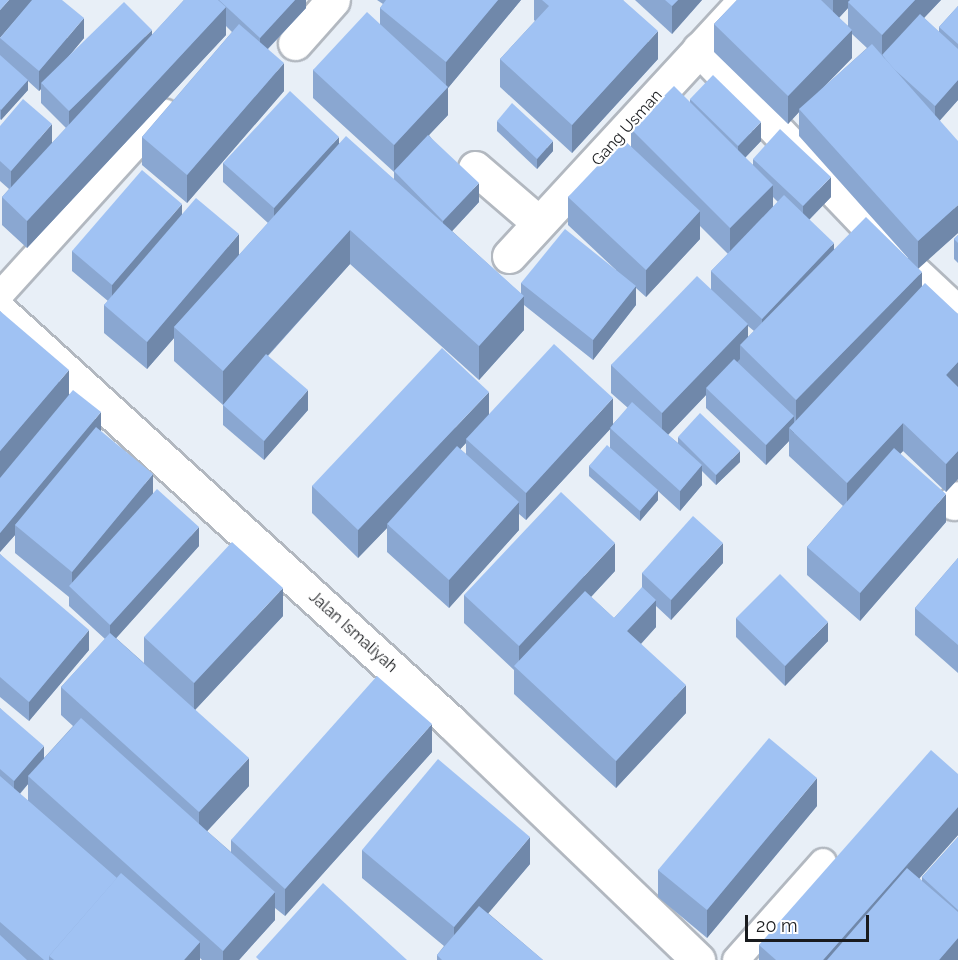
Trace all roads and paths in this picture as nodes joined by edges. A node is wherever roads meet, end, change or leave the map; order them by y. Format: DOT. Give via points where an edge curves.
graph roads {
  1 [pos="333,0"];
  2 [pos="744,0"];
  3 [pos="295,43"];
  4 [pos="699,49"];
  5 [pos="180,96"];
  6 [pos="475,168"];
  7 [pos="539,223"];
  8 [pos="509,256"];
  9 [pos="0,295"];
  10 [pos="0,311"];
  11 [pos="958,313"];
  12 [pos="823,862"];
  13 [pos="682,955"];
  14 [pos="736,960"];
  1 -- 3 [label="street"];
  2 -- 4 [label="street, Gang Usman"];
  4 -- 7 [label="street, Gang Usman"];
  4 -- 11 [label="street" via="897,256"];
  5 -- 9 [label="lane"];
  6 -- 7 [label="street"];
  7 -- 8 [label="street, Gang Usman"];
  10 -- 13 [label="street, Jalan Ismaliyah" via="451,722"];
  12 -- 14 [label="lane"];
}
